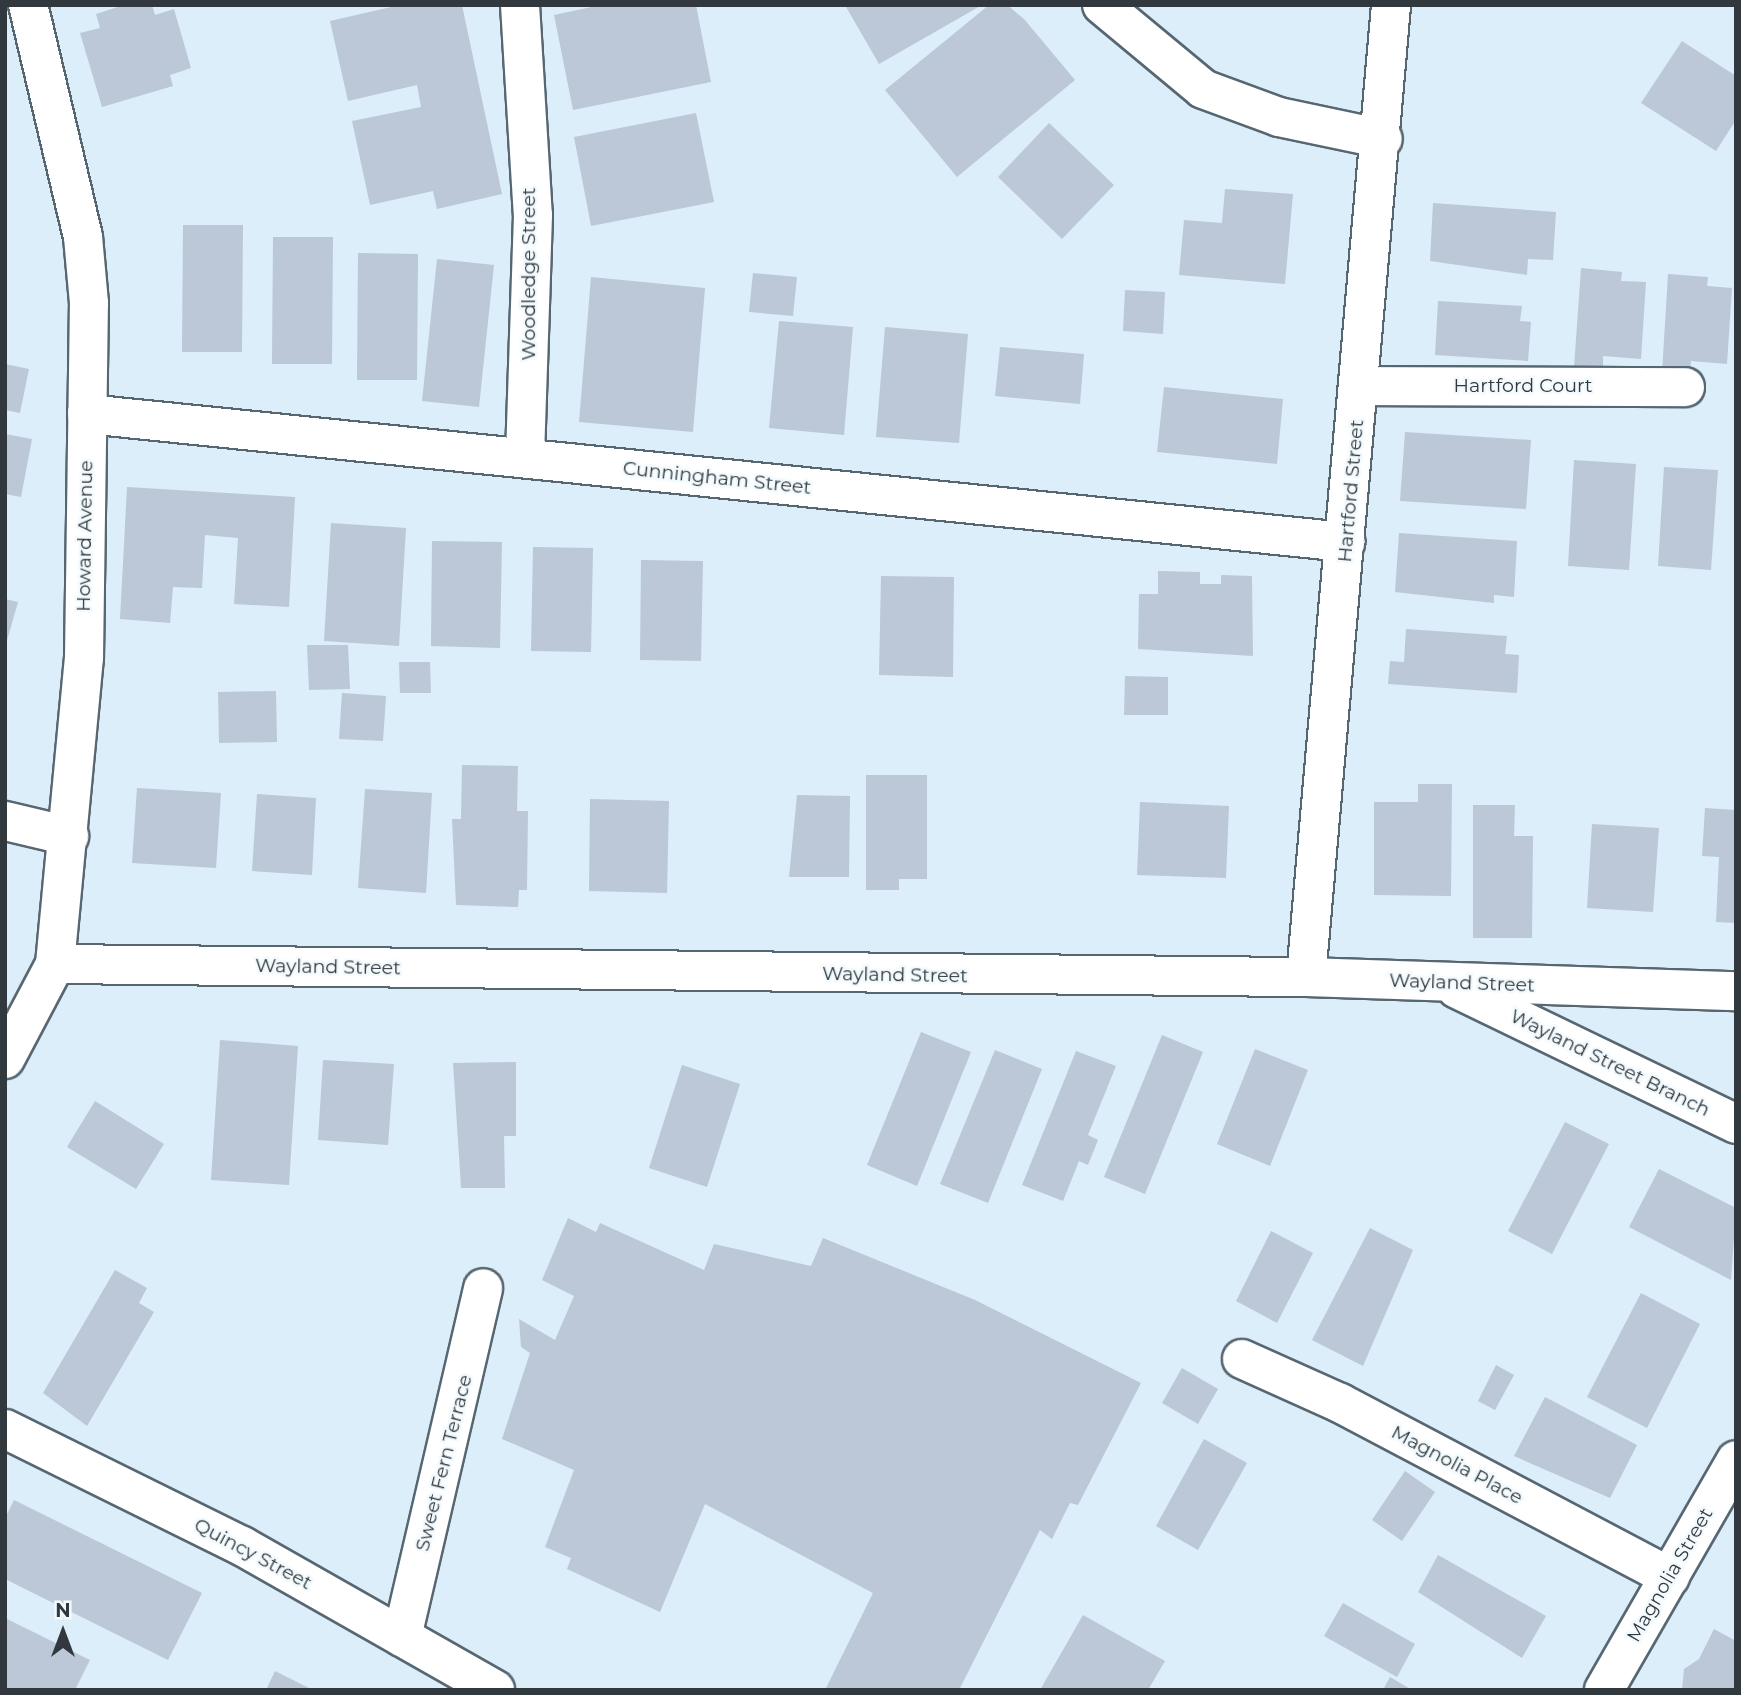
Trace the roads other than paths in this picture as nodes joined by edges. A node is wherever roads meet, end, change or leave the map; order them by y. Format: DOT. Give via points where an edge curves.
graph roads {
  1 [pos="28,5"];
  2 [pos="520,5"];
  3 [pos="1102,5"];
  4 [pos="1391,5"];
  5 [pos="1383,139"];
  6 [pos="1361,386"];
  7 [pos="1685,387"];
  8 [pos="87,414"];
  9 [pos="525,458"];
  10 [pos="1346,542"];
  11 [pos="5,821"];
  12 [pos="69,836"];
  13 [pos="55,964"];
  14 [pos="1306,977"];
  15 [pos="1446,983"];
  16 [pos="1736,992"];
  17 [pos="5,1059"];
  18 [pos="1736,1124"];
  19 [pos="482,1288"];
  20 [pos="1242,1359"];
  21 [pos="7,1433"];
  22 [pos="1736,1460"];
  23 [pos="1670,1577"];
  24 [pos="402,1637"];
  25 [pos="456,1680"];
  26 [pos="495,1690"];
  27 [pos="1604,1690"];
  1 -- 8 [label="street, Howard Avenue" via="83,237 89,303"];
  2 -- 9 [label="street, Woodledge Street" via="533,215"];
  3 -- 5 [label="street" via="1203,89 1279,117"];
  4 -- 5 [label="street, Hartford Street"];
  5 -- 6 [label="street, Hartford Street"];
  6 -- 7 [label="street, Hartford Court"];
  6 -- 10 [label="street, Hartford Street"];
  8 -- 9 [label="street, Cunningham Street"];
  8 -- 12 [label="street, Howard Avenue" via="84,658"];
  9 -- 10 [label="street, Cunningham Street"];
  10 -- 14 [label="street, Hartford Street"];
  11 -- 12 [label="street"];
  12 -- 13 [label="street, Howard Avenue"];
  13 -- 14 [label="street, Wayland Street"];
  13 -- 17 [label="street, Howard Avenue"];
  14 -- 15 [label="street, Wayland Street"];
  15 -- 16 [label="street, Wayland Street"];
  15 -- 18 [label="street, Wayland Street Branch"];
  19 -- 24 [label="street, Sweet Fern Terrace"];
  20 -- 23 [label="street, Magnolia Place" via="1340,1403"];
  21 -- 24 [label="street, Quincy Street" via="242,1546"];
  22 -- 23 [label="street, Magnolia Street"];
  23 -- 27 [label="street, Magnolia Street"];
  24 -- 25 [label="street, Quincy Street"];
  25 -- 26 [label="street, Quincy Street"];
}
